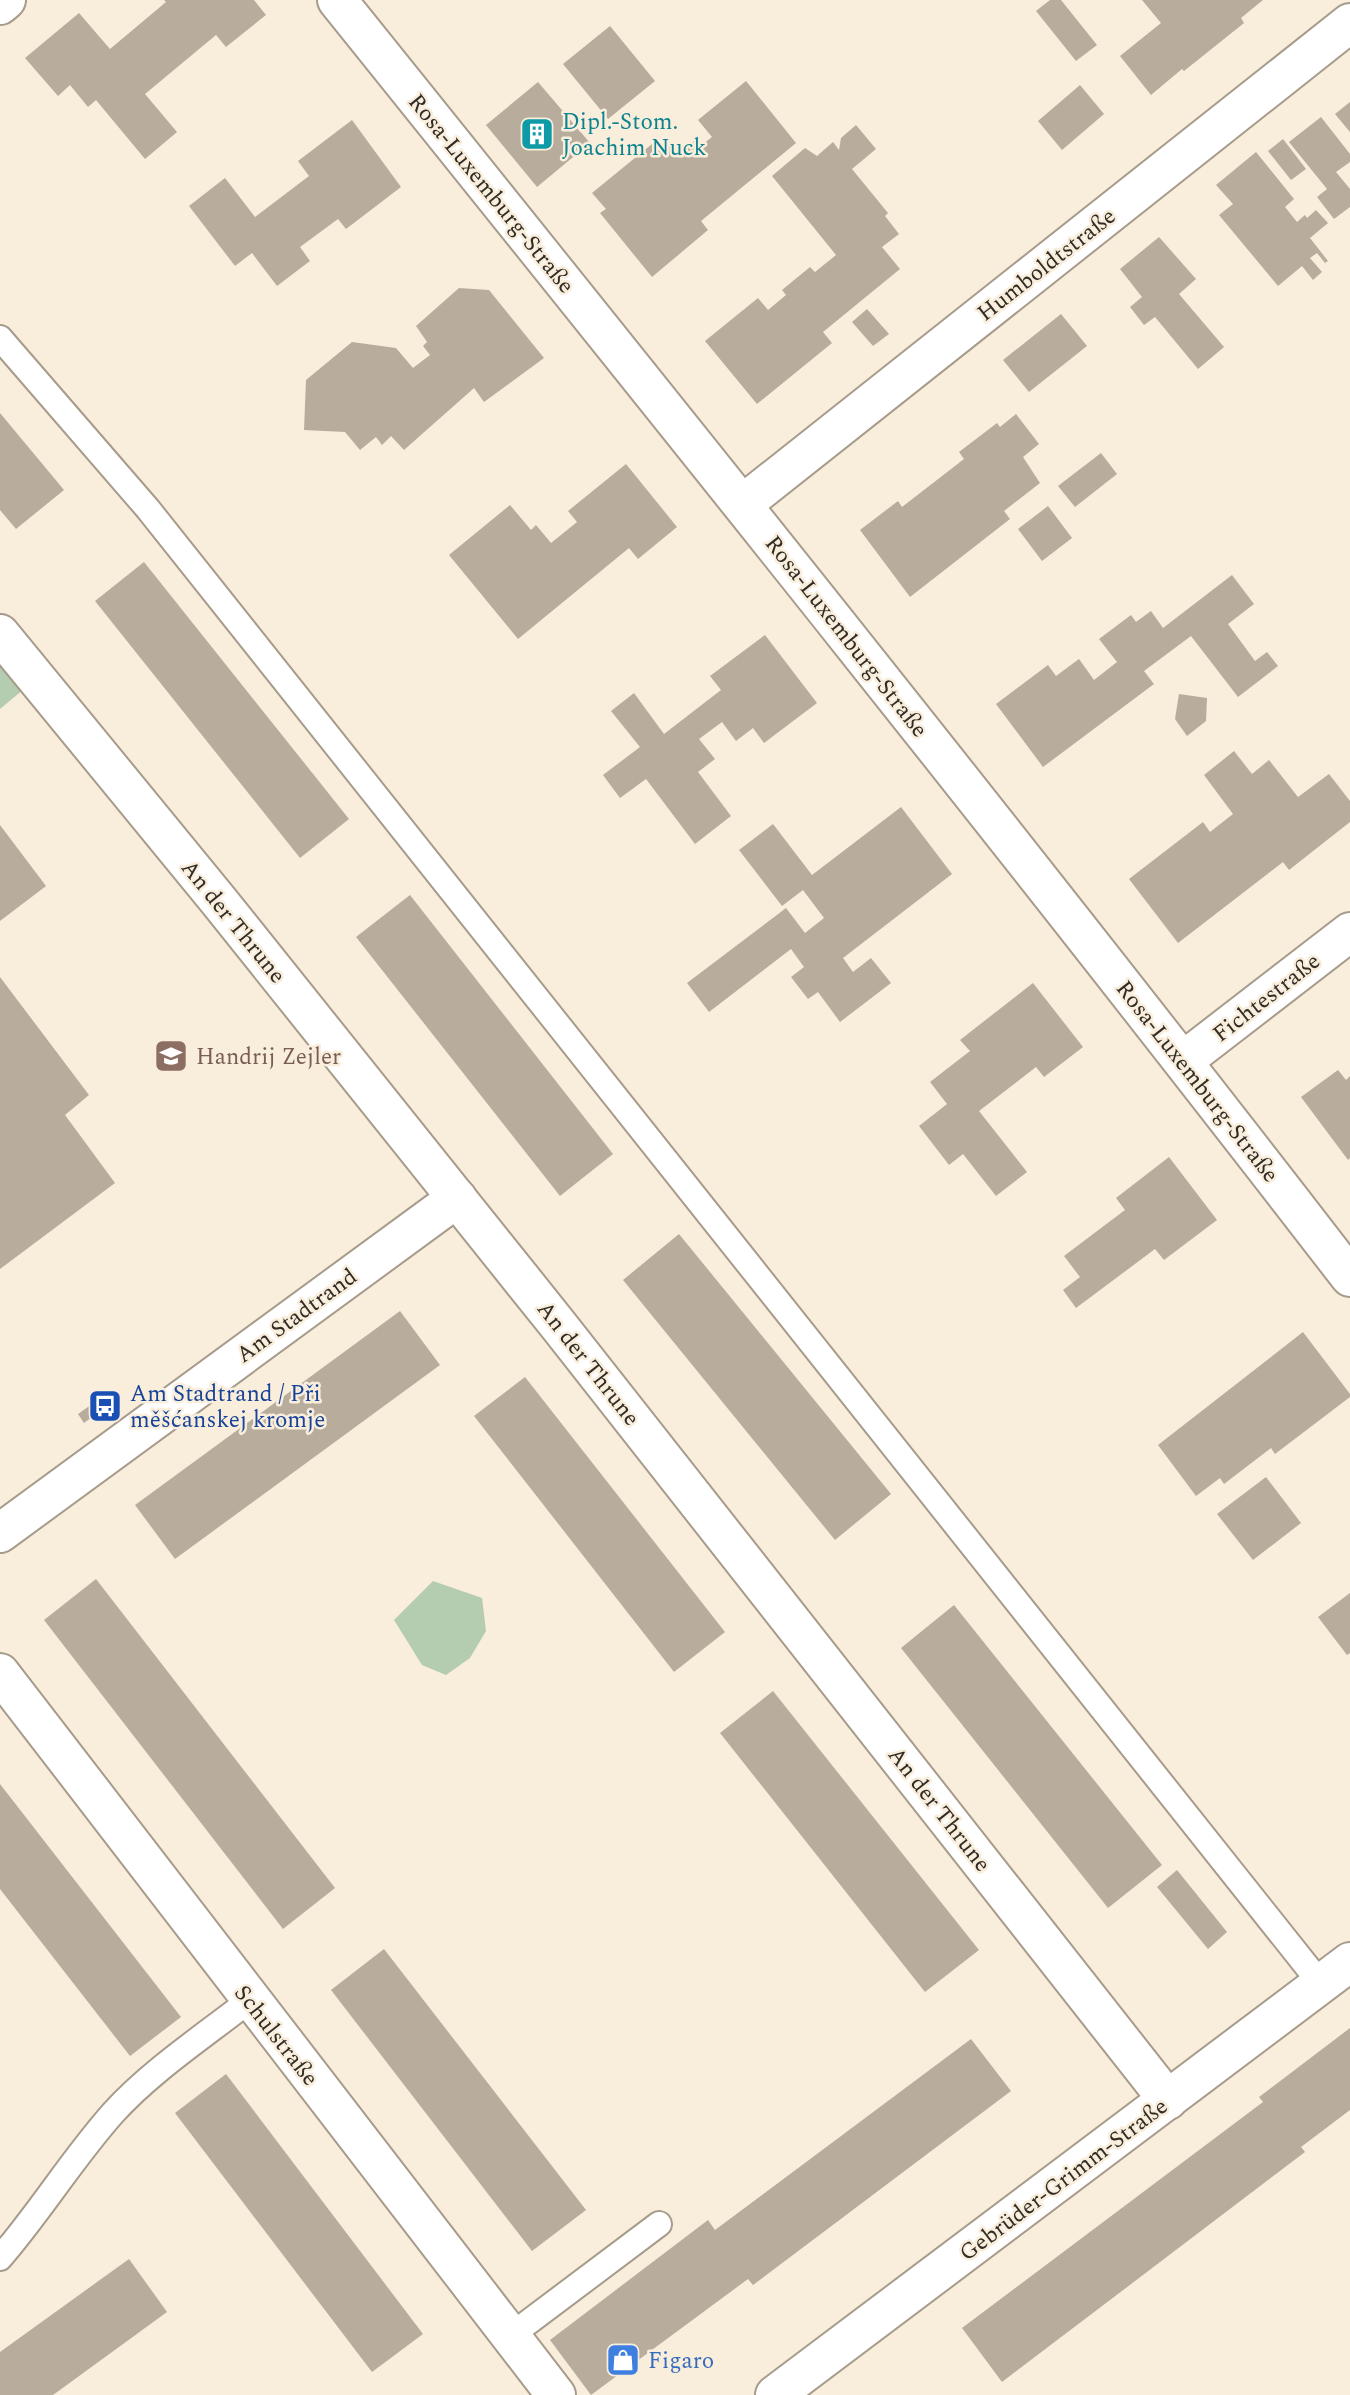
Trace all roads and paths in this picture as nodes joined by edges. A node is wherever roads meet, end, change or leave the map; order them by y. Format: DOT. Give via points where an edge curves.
graph roads {
  1 [pos="6,0"];
  2 [pos="337,0"];
  3 [pos="0,5"];
  4 [pos="1350,23"];
  5 [pos="0,338"];
  6 [pos="743,504"];
  7 [pos="0,634"];
  8 [pos="1350,932"];
  9 [pos="1183,1061"];
  10 [pos="457,1198"];
  11 [pos="1350,1277"];
  12 [pos="0,1533"];
  13 [pos="0,1673"];
  14 [pos="1335,1973"];
  15 [pos="250,2000"];
  16 [pos="1168,2101"];
  17 [pos="659,2224"];
  18 [pos="0,2258"];
  19 [pos="510,2336"];
  20 [pos="556,2395"];
  21 [pos="775,2395"];
  1 -- 3 [label="street"];
  2 -- 6 [label="street, Rosa-Luxemburg-Straße"];
  4 -- 6 [label="street, Humboldtstraße"];
  5 -- 14 [label="lane" via="157,520"];
  6 -- 9 [label="street, Rosa-Luxemburg-Straße"];
  7 -- 10 [label="street, An der Thrune"];
  8 -- 9 [label="street, Fichtestraße"];
  9 -- 11 [label="street, Rosa-Luxemburg-Straße"];
  10 -- 12 [label="street, Am Stadtrand"];
  10 -- 16 [label="street, An der Thrune"];
  13 -- 15 [label="street, Schulstraße"];
  14 -- 16 [label="street, Gebrüder-Grimm-Straße"];
  15 -- 18 [label="lane" via="132,2093"];
  15 -- 19 [label="street, Schulstraße"];
  16 -- 21 [label="street, Gebrüder-Grimm-Straße"];
  17 -- 19 [label="lane"];
  19 -- 20 [label="street, Schulstraße"];
}
